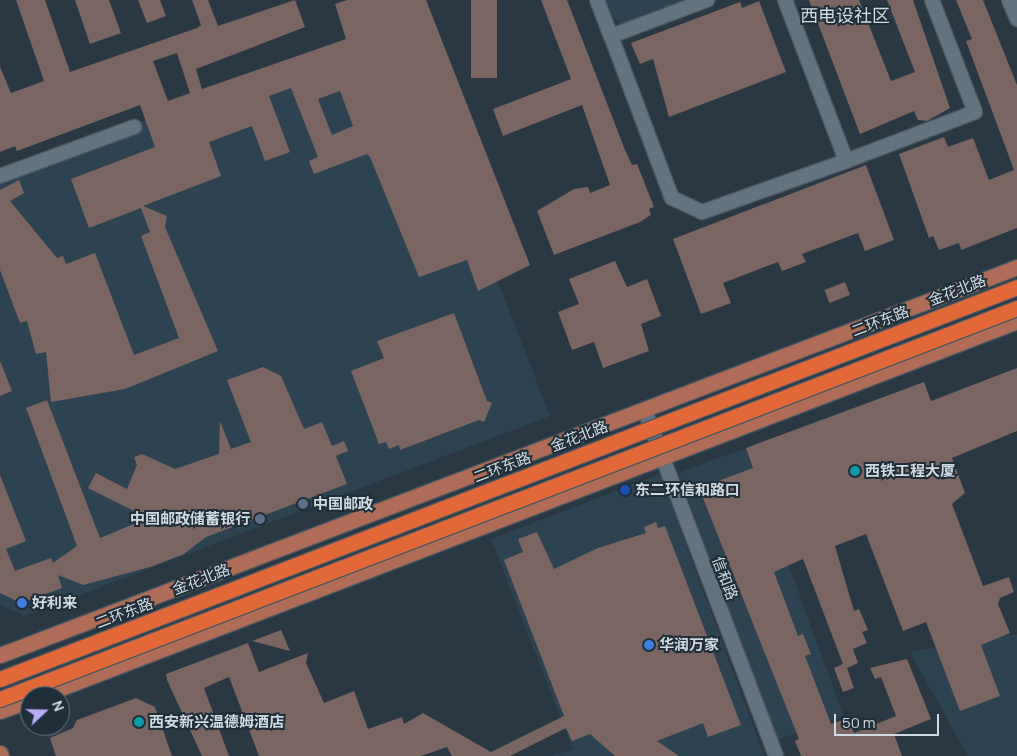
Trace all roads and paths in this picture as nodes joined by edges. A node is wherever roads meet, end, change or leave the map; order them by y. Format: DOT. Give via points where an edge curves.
graph roads {
  1 [pos="597,0"];
  2 [pos="706,0"];
  3 [pos="785,0"];
  4 [pos="932,0"];
  5 [pos="1009,0"];
  6 [pos="1017,20"];
  7 [pos="611,36"];
  8 [pos="134,128"];
  9 [pos="846,161"];
  10 [pos="0,176"];
  11 [pos="1017,267"];
  12 [pos="1017,287"];
  13 [pos="1017,308"];
  14 [pos="1017,321"];
  15 [pos="644,411"];
  16 [pos="663,459"];
  17 [pos="0,655"];
  18 [pos="0,679"];
  19 [pos="66,686"];
  20 [pos="0,700"];
  21 [pos="20,704"];
  22 [pos="0,711"];
  23 [pos="776,756"];
  1 -- 7 [label="street"];
  2 -- 7 [label="street"];
  3 -- 9 [label="street"];
  4 -- 9 [label="street" via="975,112"];
  5 -- 6 [label="street"];
  7 -- 9 [label="street" via="672,198 702,212"];
  8 -- 10 [label="street"];
  11 -- 15 [label="main road, 金花北路"];
  12 -- 18 [label="highway, 二环东路, bridge"];
  13 -- 20 [label="highway, bridge"];
  14 -- 16 [label="main road"];
  15 -- 16 [label="street, 信和路"];
  15 -- 17 [label="main road, 金花北路"];
  16 -- 19 [label="main road"];
  16 -- 23 [label="street, 信和路"];
  21 -- 22 [label="main road"];
}
